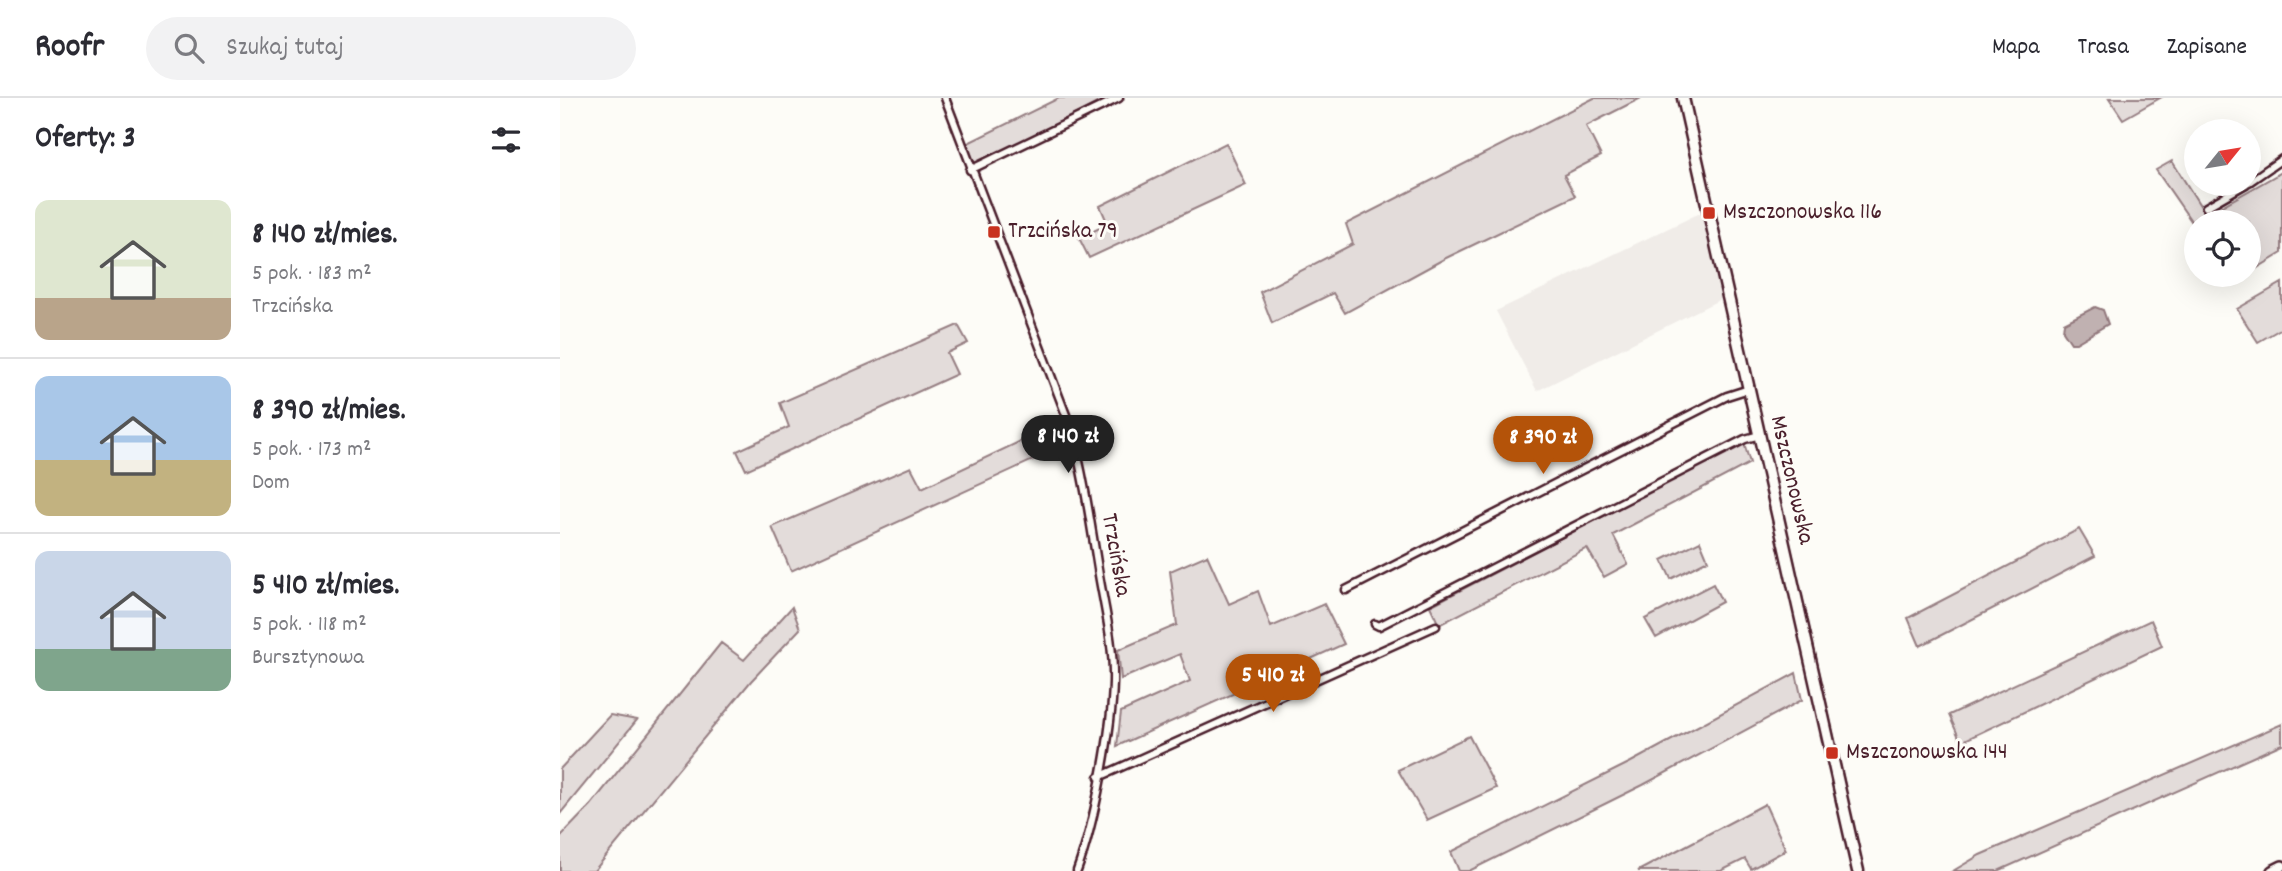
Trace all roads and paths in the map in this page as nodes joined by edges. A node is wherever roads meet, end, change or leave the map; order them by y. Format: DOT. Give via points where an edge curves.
graph roads {
  1 [pos="945,98"];
  2 [pos="1119,98"];
  3 [pos="1683,98"];
  4 [pos="2282,159"];
  5 [pos="970,170"];
  6 [pos="2261,173"];
  7 [pos="2225,196"];
  8 [pos="2206,207"];
  9 [pos="1749,389"];
  10 [pos="1760,435"];
  11 [pos="1346,590"];
  12 [pos="1375,624"];
  13 [pos="1436,626"];
  14 [pos="1099,777"];
  15 [pos="2282,866"];
  16 [pos="1077,871"];
  17 [pos="1858,871"];
  18 [pos="2272,871"];
  1 -- 5 [label="street, Trzcińska"];
  2 -- 5 [label="street"];
  3 -- 9 [label="main road, Mszczonowska"];
  4 -- 6 [label="street"];
  5 -- 14 [label="street, Trzcińska" via="1079,458 1113,661 1111,712"];
  7 -- 8 [label="street"];
  9 -- 10 [label="main road, Mszczonowska"];
  9 -- 11 [label="street" via="1727,396"];
  10 -- 12 [label="street" via="1379,626"];
  10 -- 17 [label="main road, Mszczonowska"];
  13 -- 14 [label="street"];
  14 -- 16 [label="street, Trzcińska"];
  15 -- 18 [label="main road"];
}
